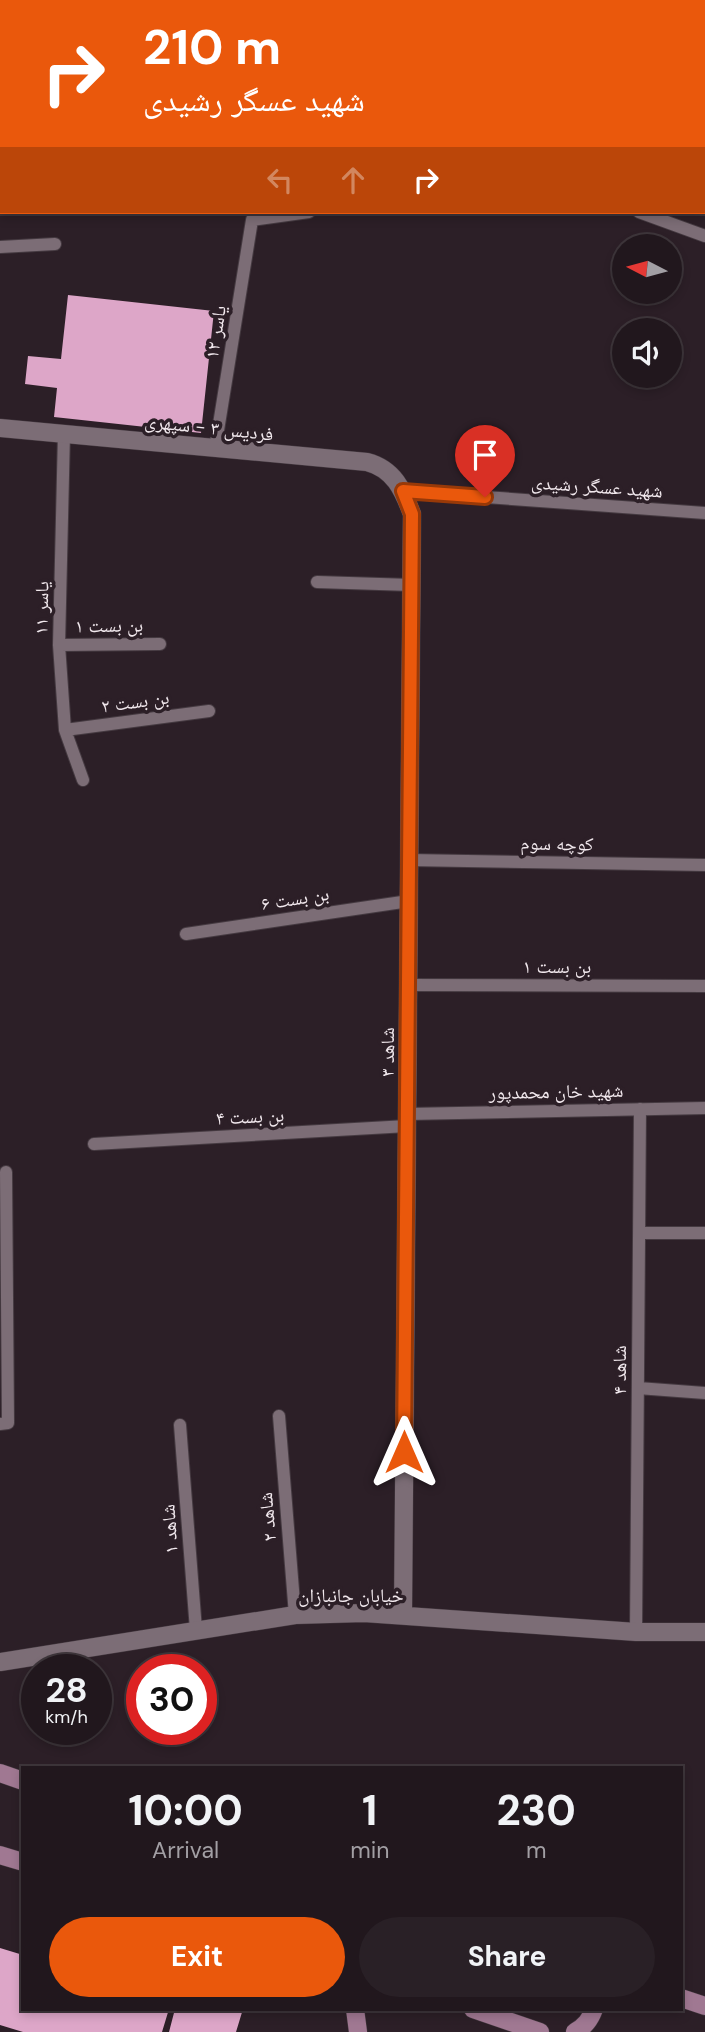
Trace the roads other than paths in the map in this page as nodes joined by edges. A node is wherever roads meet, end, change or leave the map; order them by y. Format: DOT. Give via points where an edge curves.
graph roads {
  1 [pos="280,214"];
  2 [pos="644,214"];
  3 [pos="250,216"];
  4 [pos="705,236"];
  5 [pos="55,244"];
  6 [pos="0,247"];
  7 [pos="0,428"];
  8 [pos="64,433"];
  9 [pos="215,449"];
  10 [pos="403,491"];
  11 [pos="705,513"];
  12 [pos="317,582"];
  13 [pos="411,584"];
  14 [pos="160,643"];
  15 [pos="59,645"];
  16 [pos="209,711"];
  17 [pos="65,730"];
  18 [pos="83,780"];
  19 [pos="409,860"];
  20 [pos="705,865"];
  21 [pos="409,901"];
  22 [pos="187,934"];
  23 [pos="408,985"];
  24 [pos="705,986"];
  25 [pos="705,1108"];
  26 [pos="640,1109"];
  27 [pos="407,1120"];
  28 [pos="94,1144"];
  29 [pos="6,1172"];
  30 [pos="639,1233"];
  31 [pos="705,1233"];
  32 [pos="638,1388"];
  33 [pos="705,1393"];
  34 [pos="279,1416"];
  35 [pos="0,1424"];
  36 [pos="180,1425"];
  37 [pos="295,1615"];
  38 [pos="403,1615"];
  39 [pos="195,1630"];
  40 [pos="636,1632"];
  41 [pos="705,1632"];
  42 [pos="0,1662"];
  43 [pos="0,1773"];
  44 [pos="21,1780"];
  45 [pos="0,1855"];
  46 [pos="21,1862"];
  47 [pos="683,1999"];
  48 [pos="705,2006"];
  49 [pos="355,2011"];
  50 [pos="478,2011"];
  51 [pos="593,2011"];
  52 [pos="358,2032"];
  53 [pos="540,2032"];
  54 [pos="575,2032"];
  1 -- 3 [label="lane, یاسر ۱۲"];
  2 -- 4 [label="lane"];
  3 -- 9 [label="lane, یاسر ۱۲"];
  5 -- 6 [label="lane"];
  7 -- 8 [label="street, فردیس ۳ - سپهری"];
  8 -- 9 [label="street, فردیس ۳ - سپهری"];
  8 -- 15 [label="lane, یاسر ۱۱"];
  9 -- 10 [label="street, فردیس ۳ - سپهری" via="367,462 384,468"];
  10 -- 11 [label="lane, شهید عسگر رشیدی"];
  10 -- 13 [label="street, شاهد ۳" via="412,514"];
  12 -- 13 [label="lane"];
  13 -- 19 [label="street, شاهد ۳"];
  14 -- 15 [label="lane, بن بست ۱"];
  15 -- 17 [label="lane, یاسر ۱۱"];
  16 -- 17 [label="lane, بن بست ۲"];
  17 -- 18 [label="lane, یاسر ۱۱"];
  19 -- 20 [label="lane, کوچه سوم"];
  19 -- 21 [label="street, شاهد ۳"];
  21 -- 22 [label="lane, بن بست ۶"];
  21 -- 23 [label="street, شاهد ۳"];
  23 -- 24 [label="lane, بن بست ۱"];
  23 -- 27 [label="street, شاهد ۳"];
  25 -- 26 [label="lane, شهید خان محمدپور"];
  26 -- 27 [label="lane, شهید خان محمدپور"];
  26 -- 30 [label="lane, شاهد ۴"];
  27 -- 28 [label="lane, بن بست ۴"];
  27 -- 38 [label="street, شاهد ۳"];
  29 -- 35 [label="lane" via="8,1423"];
  30 -- 31 [label="lane"];
  30 -- 32 [label="lane, شاهد ۴"];
  32 -- 33 [label="lane"];
  32 -- 40 [label="lane, شاهد ۴"];
  34 -- 37 [label="lane, شاهد ۲"];
  36 -- 39 [label="lane, شاهد ۱"];
  37 -- 38 [label="street, خیابان جانبازان"];
  37 -- 39 [label="street, خیابان جانبازان"];
  38 -- 40 [label="street, خیابان جانبازان"];
  39 -- 42 [label="street, خیابان جانبازان"];
  40 -- 41 [label="street, خیابان جانبازان"];
  43 -- 44 [label="main road"];
  45 -- 46 [label="main road"];
  47 -- 48 [label="main road"];
  49 -- 52 [label="main road"];
  50 -- 53 [label="main road"];
  51 -- 54 [label="main road"];
}
